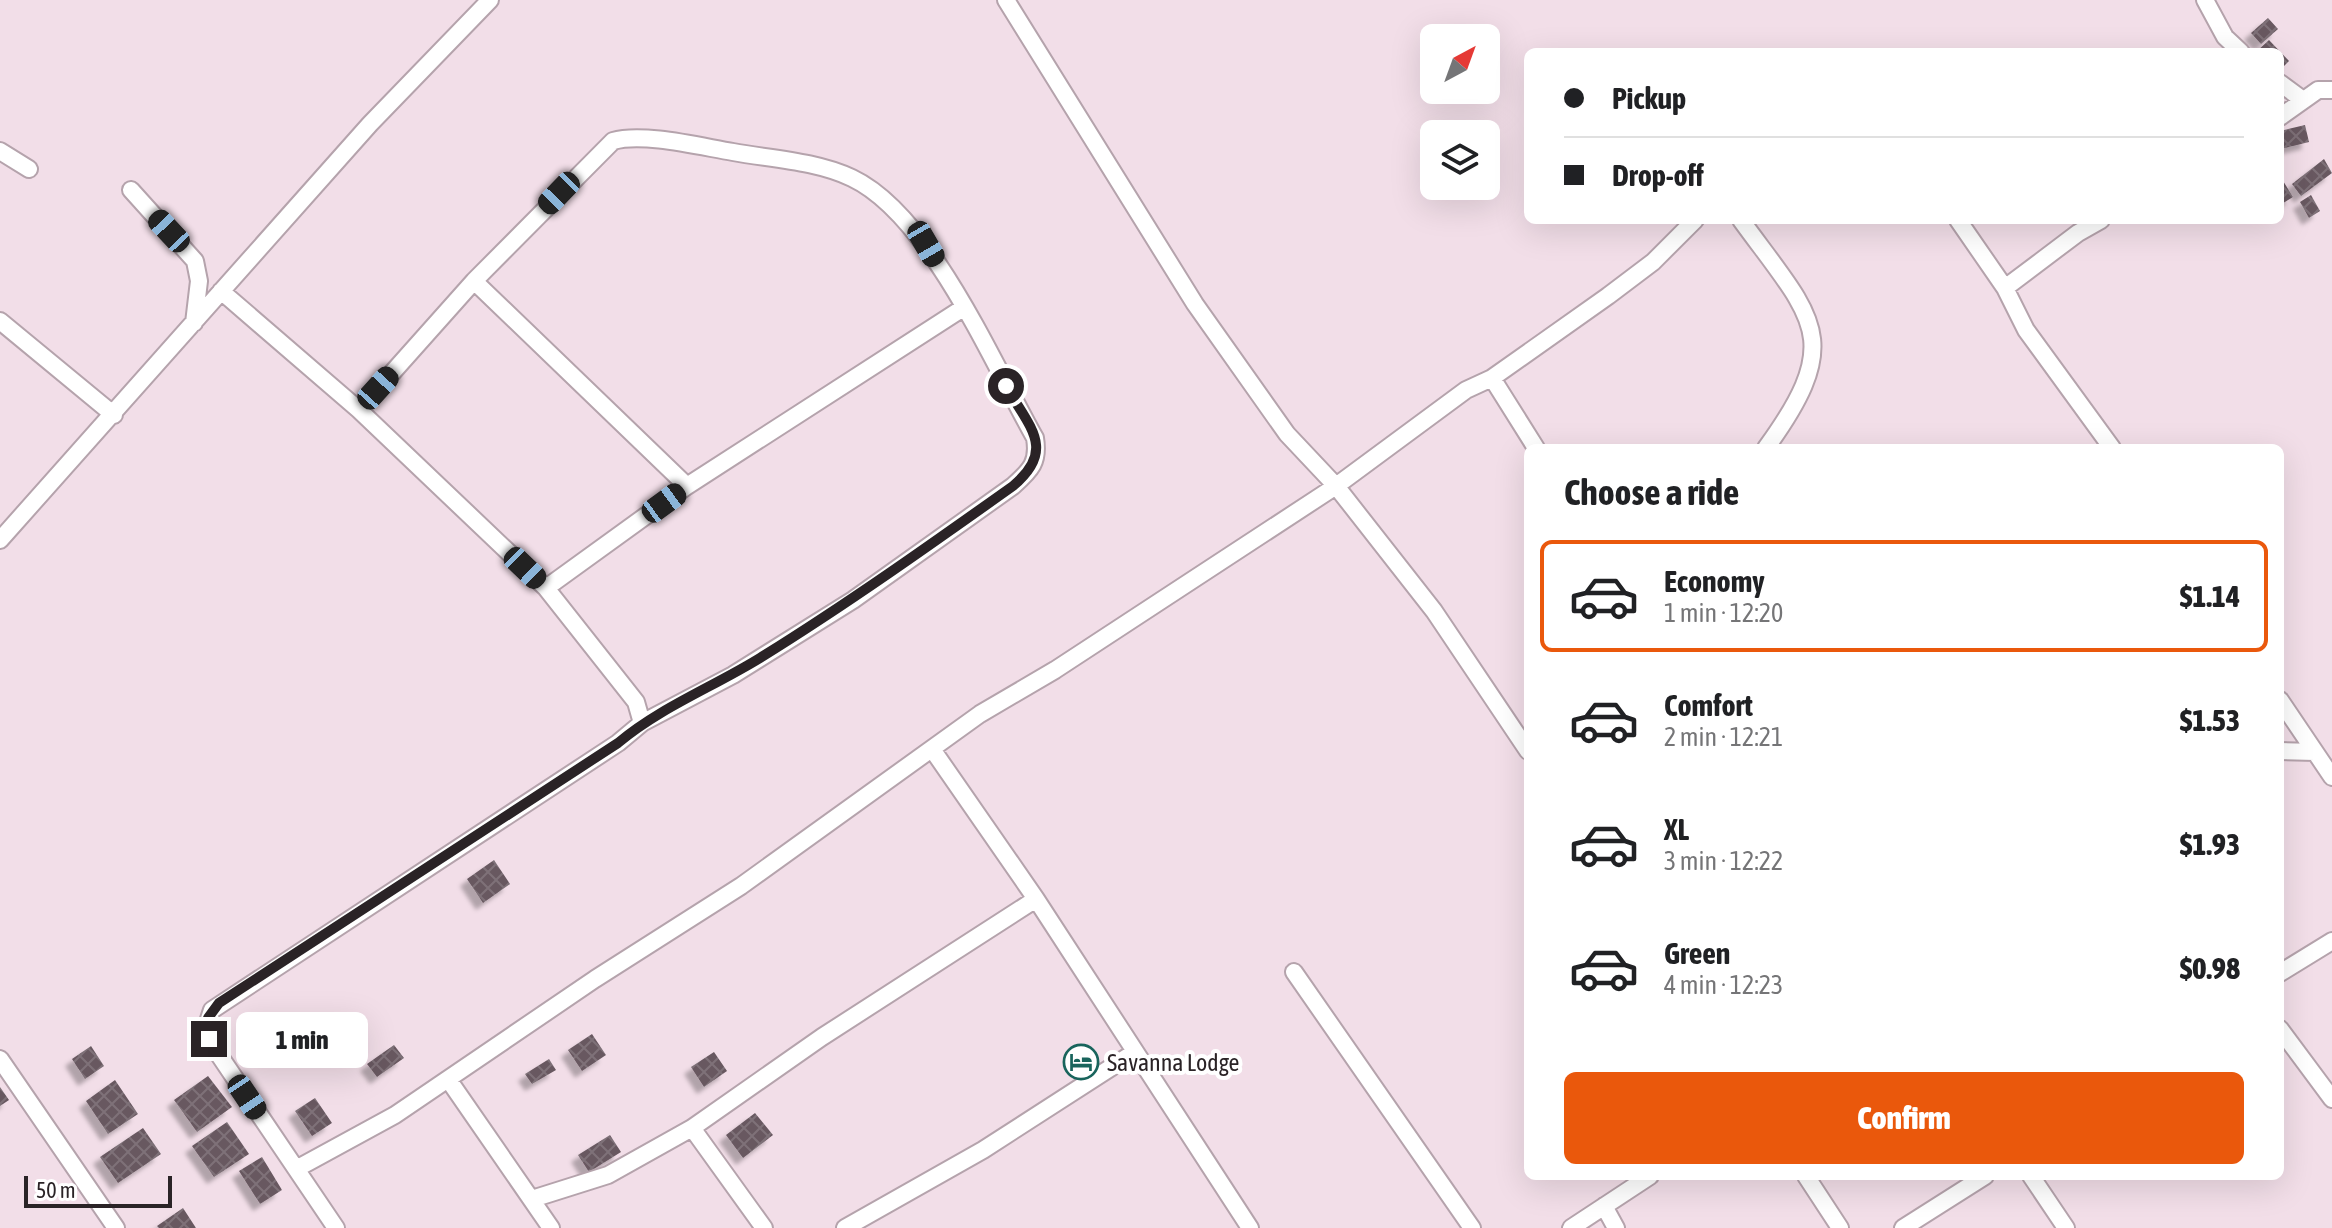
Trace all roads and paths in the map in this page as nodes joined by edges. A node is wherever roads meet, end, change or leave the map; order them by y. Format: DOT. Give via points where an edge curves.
graph roads {
  1 [pos="490,0"];
  2 [pos="1006,0"];
  3 [pos="2205,0"];
  4 [pos="2237,48"];
  5 [pos="2284,86"];
  6 [pos="2332,90"];
  7 [pos="2303,100"];
  8 [pos="2284,114"];
  9 [pos="0,151"];
  10 [pos="29,169"];
  11 [pos="131,190"];
  12 [pos="1691,224"];
  13 [pos="1744,224"];
  14 [pos="1961,224"];
  15 [pos="2094,224"];
  16 [pos="474,281"];
  17 [pos="2005,288"];
  18 [pos="221,291"];
  19 [pos="963,308"];
  20 [pos="0,321"];
  21 [pos="194,323"];
  22 [pos="1492,378"];
  23 [pos="359,410"];
  24 [pos="114,415"];
  25 [pos="1533,444"];
  26 [pos="1769,444"];
  27 [pos="2109,444"];
  28 [pos="687,486"];
  29 [pos="1336,486"];
  30 [pos="0,540"];
  31 [pos="546,588"];
  32 [pos="2284,706"];
  33 [pos="642,723"];
  34 [pos="2295,723"];
  35 [pos="2284,736"];
  36 [pos="1524,745"];
  37 [pos="932,749"];
  38 [pos="2284,751"];
  39 [pos="2315,752"];
  40 [pos="2332,777"];
  41 [pos="1036,899"];
  42 [pos="2332,941"];
  43 [pos="2284,971"];
  44 [pos="1294,972"];
  45 [pos="2284,1034"];
  46 [pos="1135,1052"];
  47 [pos="0,1059"];
  48 [pos="448,1079"];
  49 [pos="2332,1099"];
  50 [pos="692,1128"];
  51 [pos="296,1169"];
  52 [pos="1644,1180"];
  53 [pos="1809,1180"];
  54 [pos="1979,1180"];
  55 [pos="2034,1180"];
  56 [pos="532,1199"];
  57 [pos="1604,1206"];
  58 [pos="116,1228"];
  59 [pos="336,1228"];
  60 [pos="551,1228"];
  61 [pos="764,1228"];
  62 [pos="845,1228"];
  63 [pos="1250,1228"];
  64 [pos="1472,1228"];
  65 [pos="1571,1228"];
  66 [pos="1616,1228"];
  67 [pos="1840,1228"];
  68 [pos="1903,1228"];
  69 [pos="2066,1228"];
  1 -- 18 [label="street"];
  2 -- 29 [label="street" via="1195,304 1287,434"];
  3 -- 4 [label="street"];
  5 -- 7 [label="street"];
  6 -- 7 [label="street" via="2318,90"];
  7 -- 8 [label="street"];
  9 -- 10 [label="street"];
  11 -- 21 [label="street" via="195,261 199,281"];
  12 -- 22 [label="street" via="1653,262"];
  13 -- 26 [label="street" via="1814,333 1808,382"];
  14 -- 17 [label="street"];
  15 -- 17 [label="street"];
  16 -- 19 [label="street" via="607,144 631,139 830,170 866,185 914,228"];
  16 -- 23 [label="street"];
  16 -- 28 [label="street"];
  17 -- 27 [label="street" via="2026,330"];
  18 -- 21 [label="street"];
  18 -- 23 [label="street"];
  19 -- 28 [label="street"];
  19 -- 33 [label="street" via="1035,438 1034,465 1013,486 853,600 733,675"];
  20 -- 24 [label="street"];
  21 -- 24 [label="street"];
  22 -- 25 [label="street"];
  22 -- 29 [label="street" via="1466,390"];
  23 -- 31 [label="street"];
  24 -- 30 [label="street"];
  28 -- 31 [label="street"];
  29 -- 36 [label="street" via="1434,611"];
  29 -- 37 [label="street"];
  31 -- 33 [label="street" via="636,702"];
  32 -- 34 [label="street"];
  33 -- 51 [label="street" via="212,1010 209,1039"];
  34 -- 35 [label="street"];
  34 -- 39 [label="street"];
  37 -- 41 [label="street"];
  37 -- 48 [label="street" via="741,886"];
  38 -- 39 [label="street"];
  39 -- 40 [label="street"];
  41 -- 46 [label="street"];
  41 -- 50 [label="street"];
  42 -- 43 [label="street"];
  44 -- 64 [label="street"];
  45 -- 49 [label="street"];
  46 -- 62 [label="street" via="983,1150"];
  46 -- 63 [label="street"];
  47 -- 58 [label="street"];
  48 -- 51 [label="street"];
  48 -- 56 [label="street"];
  50 -- 56 [label="street" via="608,1175"];
  50 -- 61 [label="street"];
  51 -- 59 [label="street"];
  52 -- 57 [label="street"];
  53 -- 67 [label="street"];
  54 -- 68 [label="street"];
  55 -- 69 [label="street"];
  56 -- 60 [label="street"];
  57 -- 65 [label="street"];
  57 -- 66 [label="street"];
}
